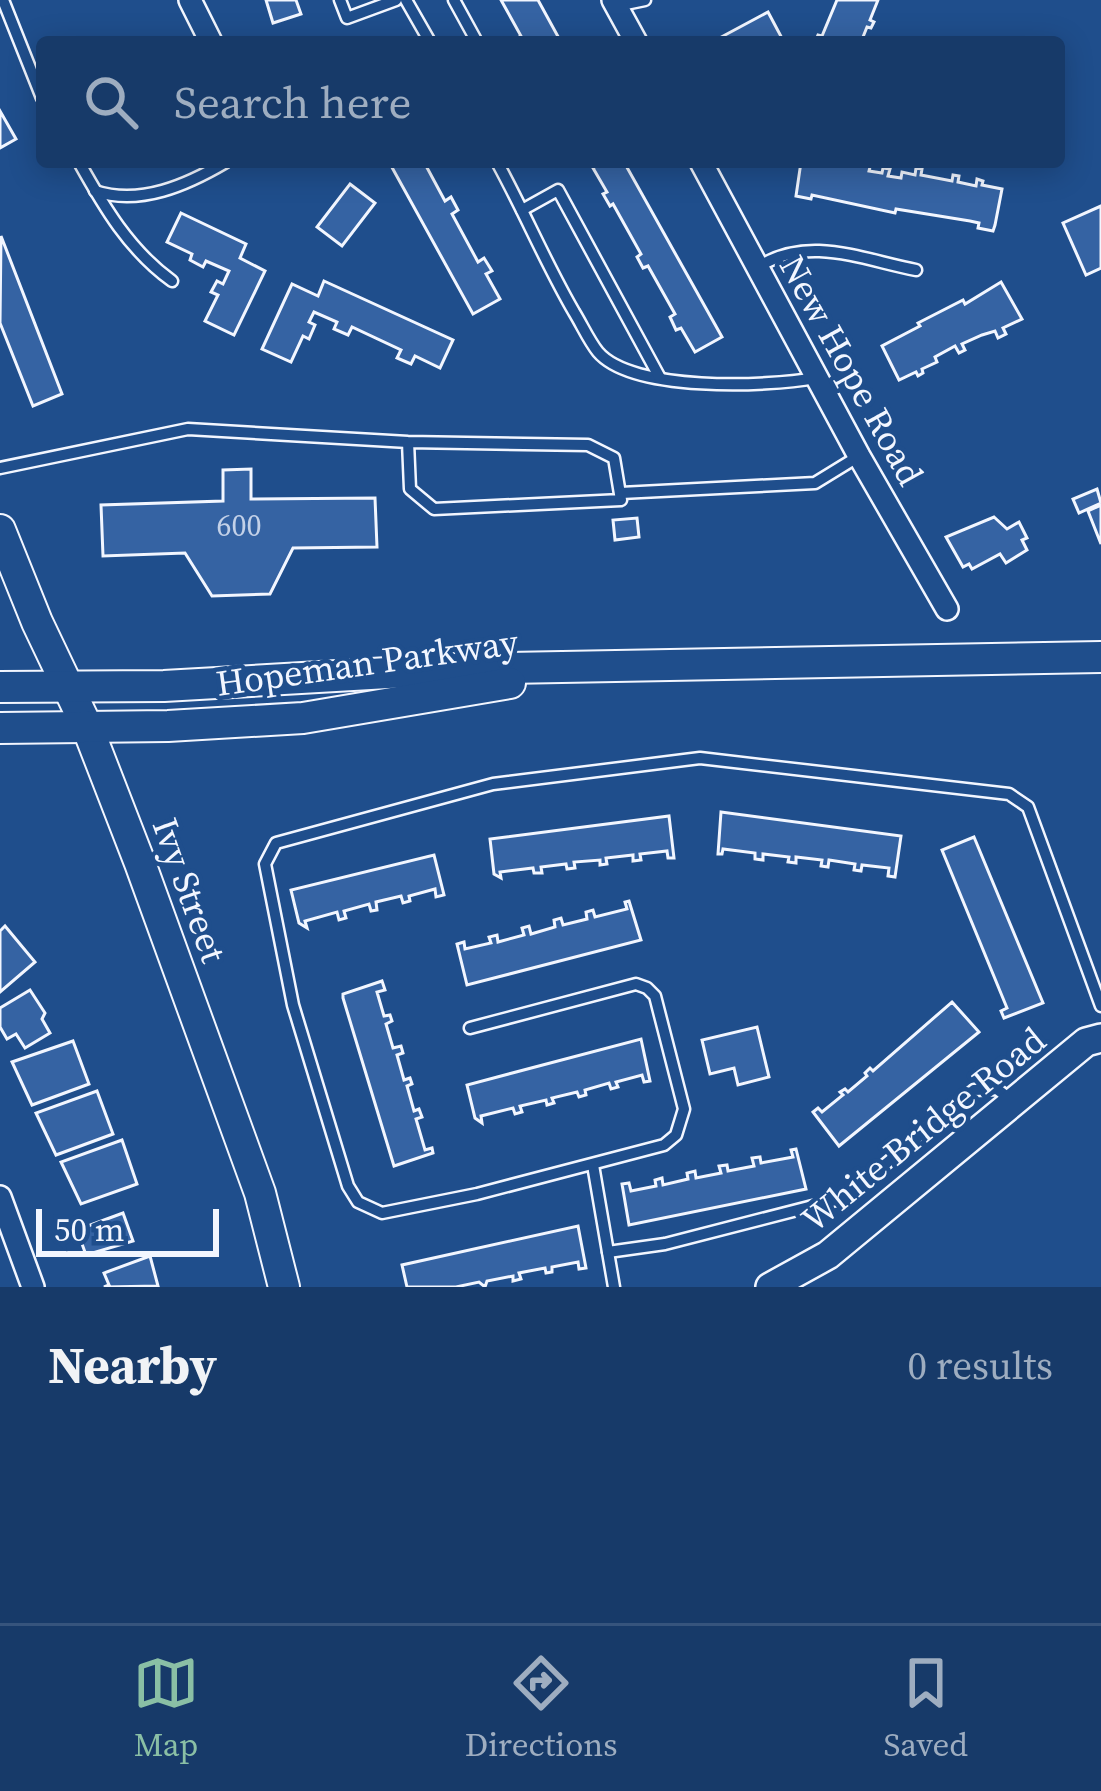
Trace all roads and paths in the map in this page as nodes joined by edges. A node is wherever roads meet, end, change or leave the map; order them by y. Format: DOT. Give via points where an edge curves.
graph roads {
  1 [pos="3,0"];
  2 [pos="190,0"];
  3 [pos="340,0"];
  4 [pos="396,0"];
  5 [pos="406,0"];
  6 [pos="454,0"];
  7 [pos="645,0"];
  8 [pos="615,3"];
  9 [pos="208,36"];
  10 [pos="427,36"];
  11 [pos="474,36"];
  12 [pos="633,36"];
  13 [pos="36,83"];
  14 [pos="82,168"];
  15 [pos="212,168"];
  16 [pos="500,168"];
  17 [pos="704,168"];
  18 [pos="95,191"];
  19 [pos="522,209"];
  20 [pos="758,268"];
  21 [pos="916,270"];
  22 [pos="172,281"];
  23 [pos="660,377"];
  24 [pos="817,378"];
  25 [pos="408,442"];
  26 [pos="859,455"];
  27 [pos="0,468"];
  28 [pos="621,493"];
  29 [pos="0,530"];
  30 [pos="947,609"];
  31 [pos="1101,657"];
  32 [pos="599,668"];
  33 [pos="68,686"];
  34 [pos="0,687"];
  35 [pos="0,728"];
  36 [pos="88,729"];
  37 [pos="1101,1006"];
  38 [pos="470,1028"];
  39 [pos="1101,1038"];
  40 [pos="1013,1102"];
  41 [pos="593,1165"];
  42 [pos="0,1197"];
  43 [pos="608,1252"];
  44 [pos="784,1284"];
  45 [pos="33,1287"];
  46 [pos="284,1287"];
  47 [pos="614,1287"];
  1 -- 13 [label="lane"];
  2 -- 9 [label="street"];
  3 -- 4 [label="lane" via="346,18"];
  5 -- 10 [label="lane"];
  6 -- 11 [label="lane"];
  7 -- 8 [label="lane"];
  8 -- 12 [label="street"];
  14 -- 18 [label="lane"];
  15 -- 18 [label="lane" via="148,196"];
  16 -- 19 [label="lane"];
  17 -- 20 [label="street, New Hope Road"];
  18 -- 22 [label="lane" via="136,251"];
  19 -- 23 [label="lane" via="598,352 615,367"];
  19 -- 23 [label="lane" via="558,190"];
  20 -- 21 [label="lane" via="781,253 812,249"];
  20 -- 24 [label="street, New Hope Road"];
  23 -- 24 [label="lane" via="754,386"];
  24 -- 26 [label="street, New Hope Road"];
  25 -- 27 [label="lane" via="188,429"];
  25 -- 28 [label="lane" via="588,445 614,458"];
  25 -- 28 [label="lane" via="410,489 434,509 621,500"];
  26 -- 28 [label="lane" via="815,483"];
  26 -- 30 [label="street, New Hope Road"];
  29 -- 33 [label="main road, Ivy Street"];
  31 -- 32 [label="main road, Hopeman Parkway"];
  32 -- 33 [label="main road, Hopeman Parkway"];
  32 -- 36 [label="main road, Hopeman Parkway" via="303,718"];
  33 -- 34 [label="main road, Hopeman Parkway"];
  33 -- 36 [label="main road, Ivy Street"];
  35 -- 36 [label="main road, Hopeman Parkway"];
  36 -- 46 [label="main road, Ivy Street" via="260,1193"];
  37 -- 41 [label="lane" via="1028,807 1010,794 700,758 493,784 277,843 265,864 292,1004 358,1202 382,1213"];
  38 -- 41 [label="lane" via="636,984 647,988 682,1124 664,1145"];
  39 -- 40 [label="street, White Bridge Road"];
  40 -- 43 [label="lane" via="997,1089 974,1090 836,1200"];
  40 -- 44 [label="street, White Bridge Road"];
  41 -- 43 [label="lane"];
  42 -- 45 [label="street"];
  43 -- 47 [label="lane"];
}
